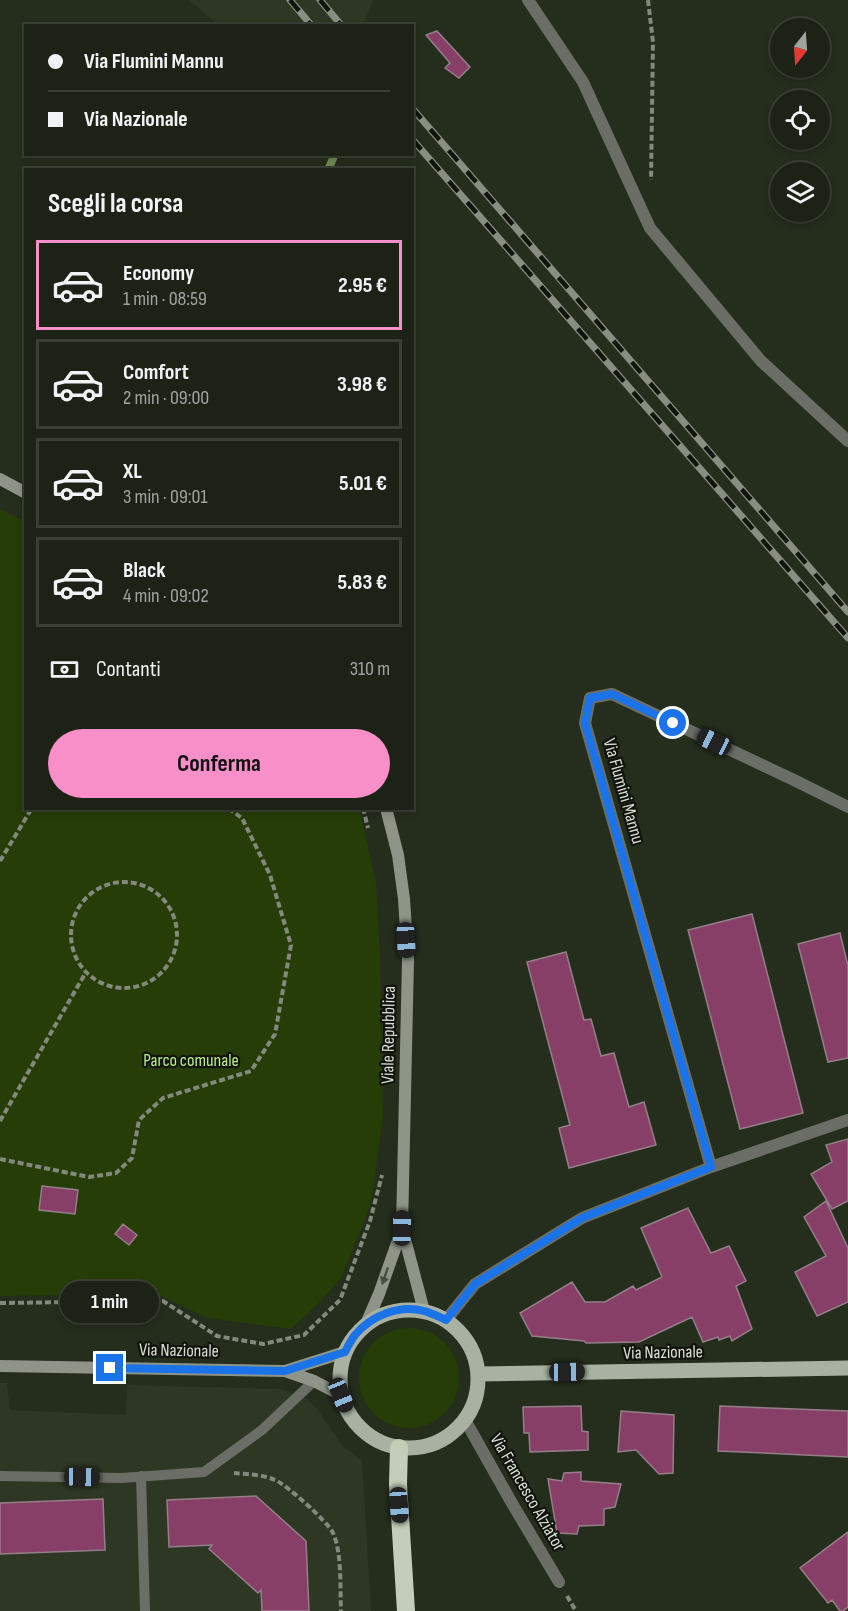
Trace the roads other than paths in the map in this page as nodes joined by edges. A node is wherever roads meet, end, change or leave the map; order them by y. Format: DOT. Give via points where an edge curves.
graph roads {
  1 [pos="528,0"];
  2 [pos="848,441"];
  3 [pos="0,479"];
  4 [pos="24,492"];
  5 [pos="848,807"];
  6 [pos="387,810"];
  7 [pos="848,1120"];
  8 [pos="711,1167"];
  9 [pos="402,1228"];
  10 [pos="424,1311"];
  11 [pos="446,1320"];
  12 [pos="366,1324"];
  13 [pos="345,1352"];
  14 [pos="0,1366"];
  15 [pos="848,1368"];
  16 [pos="285,1371"];
  17 [pos="479,1374"];
  18 [pos="314,1382"];
  19 [pos="341,1395"];
  20 [pos="465,1420"];
  21 [pos="399,1448"];
  22 [pos="0,1476"];
  23 [pos="141,1476"];
  24 [pos="559,1582"];
  25 [pos="145,1611"];
  26 [pos="406,1611"];
  1 -- 2 [label="street" via="583,82 650,228 761,361"];
  3 -- 4 [label="main road"];
  5 -- 8 [label="street, Via Flumini Mannu" via="612,694 590,698 585,723"];
  6 -- 9 [label="main road, Viale Repubblica" via="398,855 408,960"];
  7 -- 8 [label="street"];
  8 -- 11 [label="street" via="582,1218 475,1284"];
  9 -- 10 [label="main road, Viale Repubblica"];
  9 -- 12 [label="main road, Viale Repubblica, one-way"];
  10 -- 11 [label="main road"];
  10 -- 12 [label="main road" via="398,1310"];
  11 -- 17 [label="main road" via="472,1348"];
  12 -- 13 [label="main road"];
  13 -- 16 [label="main road, Via Nazionale"];
  13 -- 19 [label="main road" via="339,1373"];
  14 -- 16 [label="main road, Via Nazionale"];
  15 -- 17 [label="main road, Via Nazionale"];
  16 -- 18 [label="main road, Via Nazionale"];
  17 -- 20 [label="main road" via="476,1399"];
  18 -- 19 [label="main road, Via Nazionale"];
  18 -- 23 [label="lane" via="262,1430 204,1472"];
  19 -- 21 [label="main road" via="359,1427 373,1439"];
  20 -- 21 [label="main road" via="445,1439 427,1446"];
  20 -- 24 [label="street, Via Francesco Alziator"];
  21 -- 26 [label="highway"];
  22 -- 23 [label="lane"];
  23 -- 25 [label="lane"];
}
